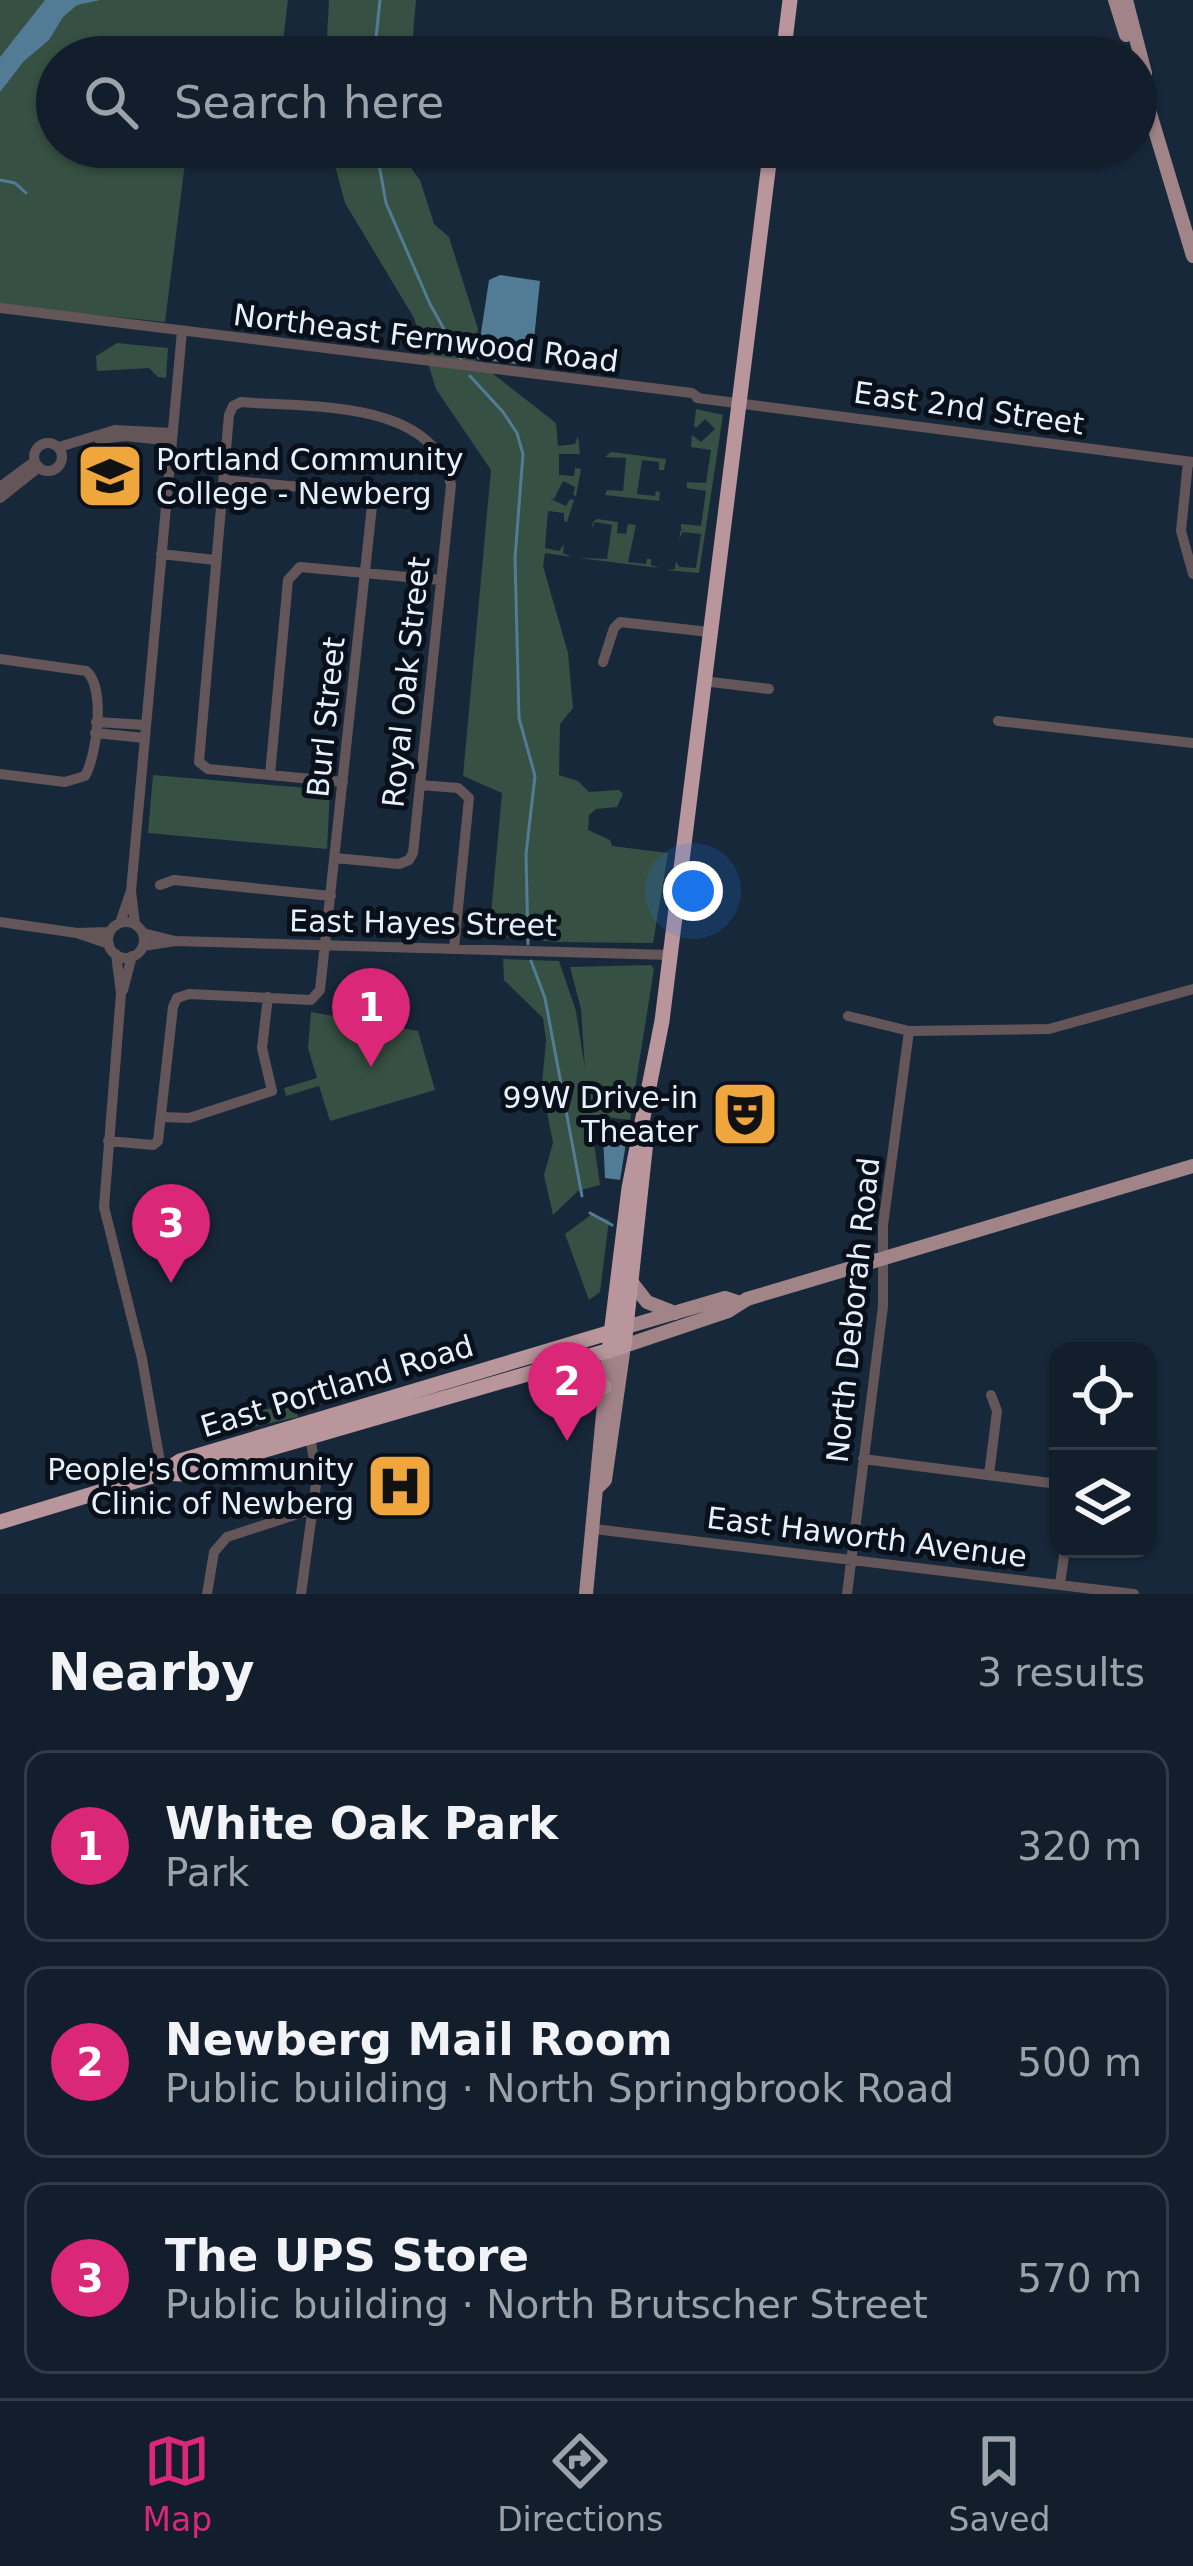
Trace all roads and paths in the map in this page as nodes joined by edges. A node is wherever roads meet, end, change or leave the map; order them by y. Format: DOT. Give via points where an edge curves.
graph roads {
  1 [pos="790,0"];
  2 [pos="1115,0"];
  3 [pos="1126,0"];
  4 [pos="786,36"];
  5 [pos="1126,36"];
  6 [pos="1135,36"];
  7 [pos="1157,129"];
  8 [pos="768,168"];
  9 [pos="1193,256"];
  10 [pos="0,308"];
  11 [pos="182,332"];
  12 [pos="738,403"];
  13 [pos="172,437"];
  14 [pos="60,449"];
  15 [pos="1190,462"];
  16 [pos="37,464"];
  17 [pos="224,480"];
  18 [pos="0,488"];
  19 [pos="0,497"];
  20 [pos="161,554"];
  21 [pos="215,560"];
  22 [pos="364,573"];
  23 [pos="1193,574"];
  24 [pos="440,580"];
  25 [pos="709,632"];
  26 [pos="0,659"];
  27 [pos="603,662"];
  28 [pos="703,681"];
  29 [pos="769,688"];
  30 [pos="998,721"];
  31 [pos="95,728"];
  32 [pos="145,732"];
  33 [pos="1193,743"];
  34 [pos="0,774"];
  35 [pos="270,775"];
  36 [pos="343,782"];
  37 [pos="420,785"];
  38 [pos="335,858"];
  39 [pos="160,885"];
  40 [pos="332,896"];
  41 [pos="0,922"];
  42 [pos="125,937"];
  43 [pos="326,945"];
  44 [pos="454,948"];
  45 [pos="670,955"];
  46 [pos="1193,989"];
  47 [pos="121,993"];
  48 [pos="268,997"];
  49 [pos="848,1016"];
  50 [pos="909,1031"];
  51 [pos="645,1116"];
  52 [pos="163,1117"];
  53 [pos="108,1141"];
  54 [pos="637,1141"];
  55 [pos="1193,1166"];
  56 [pos="643,1170"];
  57 [pos="884,1258"];
  58 [pos="633,1284"];
  59 [pos="737,1302"];
  60 [pos="675,1313"];
  61 [pos="619,1330"];
  62 [pos="617,1348"];
  63 [pos="562,1365"];
  64 [pos="604,1387"];
  65 [pos="991,1395"];
  66 [pos="310,1437"];
  67 [pos="863,1459"];
  68 [pos="162,1473"];
  69 [pos="989,1475"];
  70 [pos="1049,1483"];
  71 [pos="598,1486"];
  72 [pos="313,1509"];
  73 [pos="0,1522"];
  74 [pos="594,1529"];
  75 [pos="1064,1558"];
  76 [pos="851,1559"];
  77 [pos="1060,1584"];
  78 [pos="207,1594"];
  79 [pos="301,1594"];
  80 [pos="586,1594"];
  81 [pos="847,1594"];
  82 [pos="1134,1594"];
  1 -- 4 [label="highway"];
  2 -- 5 [label="main road"];
  3 -- 6 [label="main road"];
  7 -- 9 [label="main road"];
  8 -- 12 [label="highway"];
  10 -- 11 [label="street, Northeast Fernwood Road"];
  11 -- 12 [label="street, Northeast Fernwood Road"];
  11 -- 13 [label="street"];
  12 -- 15 [label="street, East 2nd Street"];
  12 -- 25 [label="highway"];
  13 -- 14 [label="street" via="115,430"];
  13 -- 20 [label="street"];
  14 -- 16 [label="street" via="58,467"];
  14 -- 16 [label="street" via="43,443"];
  15 -- 23 [label="street" via="1181,531"];
  16 -- 18 [label="street"];
  16 -- 19 [label="street"];
  17 -- 21 [label="street"];
  17 -- 22 [label="street, Burl Street" via="367,496"];
  17 -- 24 [label="street, Royal Oak Street" via="229,416 241,402 402,423 443,458 451,485"];
  20 -- 21 [label="street"];
  20 -- 32 [label="street"];
  21 -- 35 [label="street" via="199,763"];
  22 -- 24 [label="street"];
  22 -- 35 [label="street" via="300,567 288,580"];
  22 -- 36 [label="street, Burl Street"];
  24 -- 37 [label="street, Royal Oak Street"];
  25 -- 27 [label="street" via="620,622"];
  25 -- 28 [label="highway"];
  26 -- 31 [label="street" via="86,671 98,685"];
  28 -- 29 [label="street"];
  28 -- 45 [label="highway"];
  30 -- 33 [label="street"];
  31 -- 32 [label="street"];
  31 -- 34 [label="street" via="92,765 76,781"];
  32 -- 42 [label="street"];
  35 -- 36 [label="street"];
  36 -- 38 [label="street, Burl Street"];
  37 -- 38 [label="street, Royal Oak Street" via="409,860"];
  37 -- 44 [label="street" via="458,788 469,798"];
  38 -- 40 [label="street, Burl Street"];
  39 -- 40 [label="street"];
  40 -- 43 [label="street, Burl Street"];
  41 -- 42 [label="street, East Hayes Street"];
  42 -- 43 [label="street, East Hayes Street"];
  42 -- 47 [label="street"];
  42 -- 47 [label="street" via="132,956"];
  43 -- 44 [label="street, East Hayes Street"];
  43 -- 48 [label="street, Burl Street" via="315,997"];
  44 -- 45 [label="street, East Hayes Street"];
  45 -- 51 [label="highway"];
  46 -- 50 [label="street" via="1068,1027"];
  47 -- 53 [label="street"];
  48 -- 52 [label="street" via="262,1048 272,1091 189,1118"];
  48 -- 52 [label="street" via="183,995 173,1007"];
  49 -- 50 [label="street"];
  50 -- 57 [label="street, North Deborah Road"];
  51 -- 54 [label="highway"];
  51 -- 56 [label="highway"];
  52 -- 53 [label="street" via="152,1145"];
  53 -- 68 [label="street" via="105,1217"];
  54 -- 56 [label="highway"];
  54 -- 61 [label="highway"];
  55 -- 57 [label="main road, East Portland Road"];
  56 -- 58 [label="highway"];
  57 -- 59 [label="main road, East Portland Road"];
  57 -- 67 [label="street, North Deborah Road"];
  58 -- 60 [label="main road" via="647,1302"];
  58 -- 61 [label="highway"];
  59 -- 60 [label="main road, East Portland Road" via="725,1298"];
  59 -- 62 [label="main road, East Portland Road"];
  60 -- 61 [label="main road, East Portland Road"];
  61 -- 62 [label="highway"];
  61 -- 68 [label="highway, East Portland Road" via="180,1461"];
  62 -- 63 [label="highway, East Portland Road"];
  62 -- 64 [label="main road"];
  62 -- 71 [label="main road" via="605,1480"];
  63 -- 64 [label="highway" via="589,1371"];
  63 -- 66 [label="highway, East Portland Road"];
  64 -- 71 [label="main road"];
  65 -- 69 [label="street" via="998,1411"];
  66 -- 68 [label="highway, East Portland Road"];
  66 -- 72 [label="street"];
  67 -- 69 [label="street"];
  67 -- 76 [label="street, North Deborah Road"];
  68 -- 73 [label="highway, East Portland Road"];
  69 -- 70 [label="street"];
  71 -- 74 [label="main road"];
  72 -- 78 [label="street" via="226,1537 212,1556"];
  72 -- 79 [label="street"];
  74 -- 76 [label="street, East Haworth Avenue"];
  74 -- 80 [label="main road"];
  75 -- 77 [label="street"];
  76 -- 77 [label="street, East Haworth Avenue"];
  76 -- 81 [label="street, North Deborah Road"];
  77 -- 82 [label="street, East Haworth Avenue"];
}
